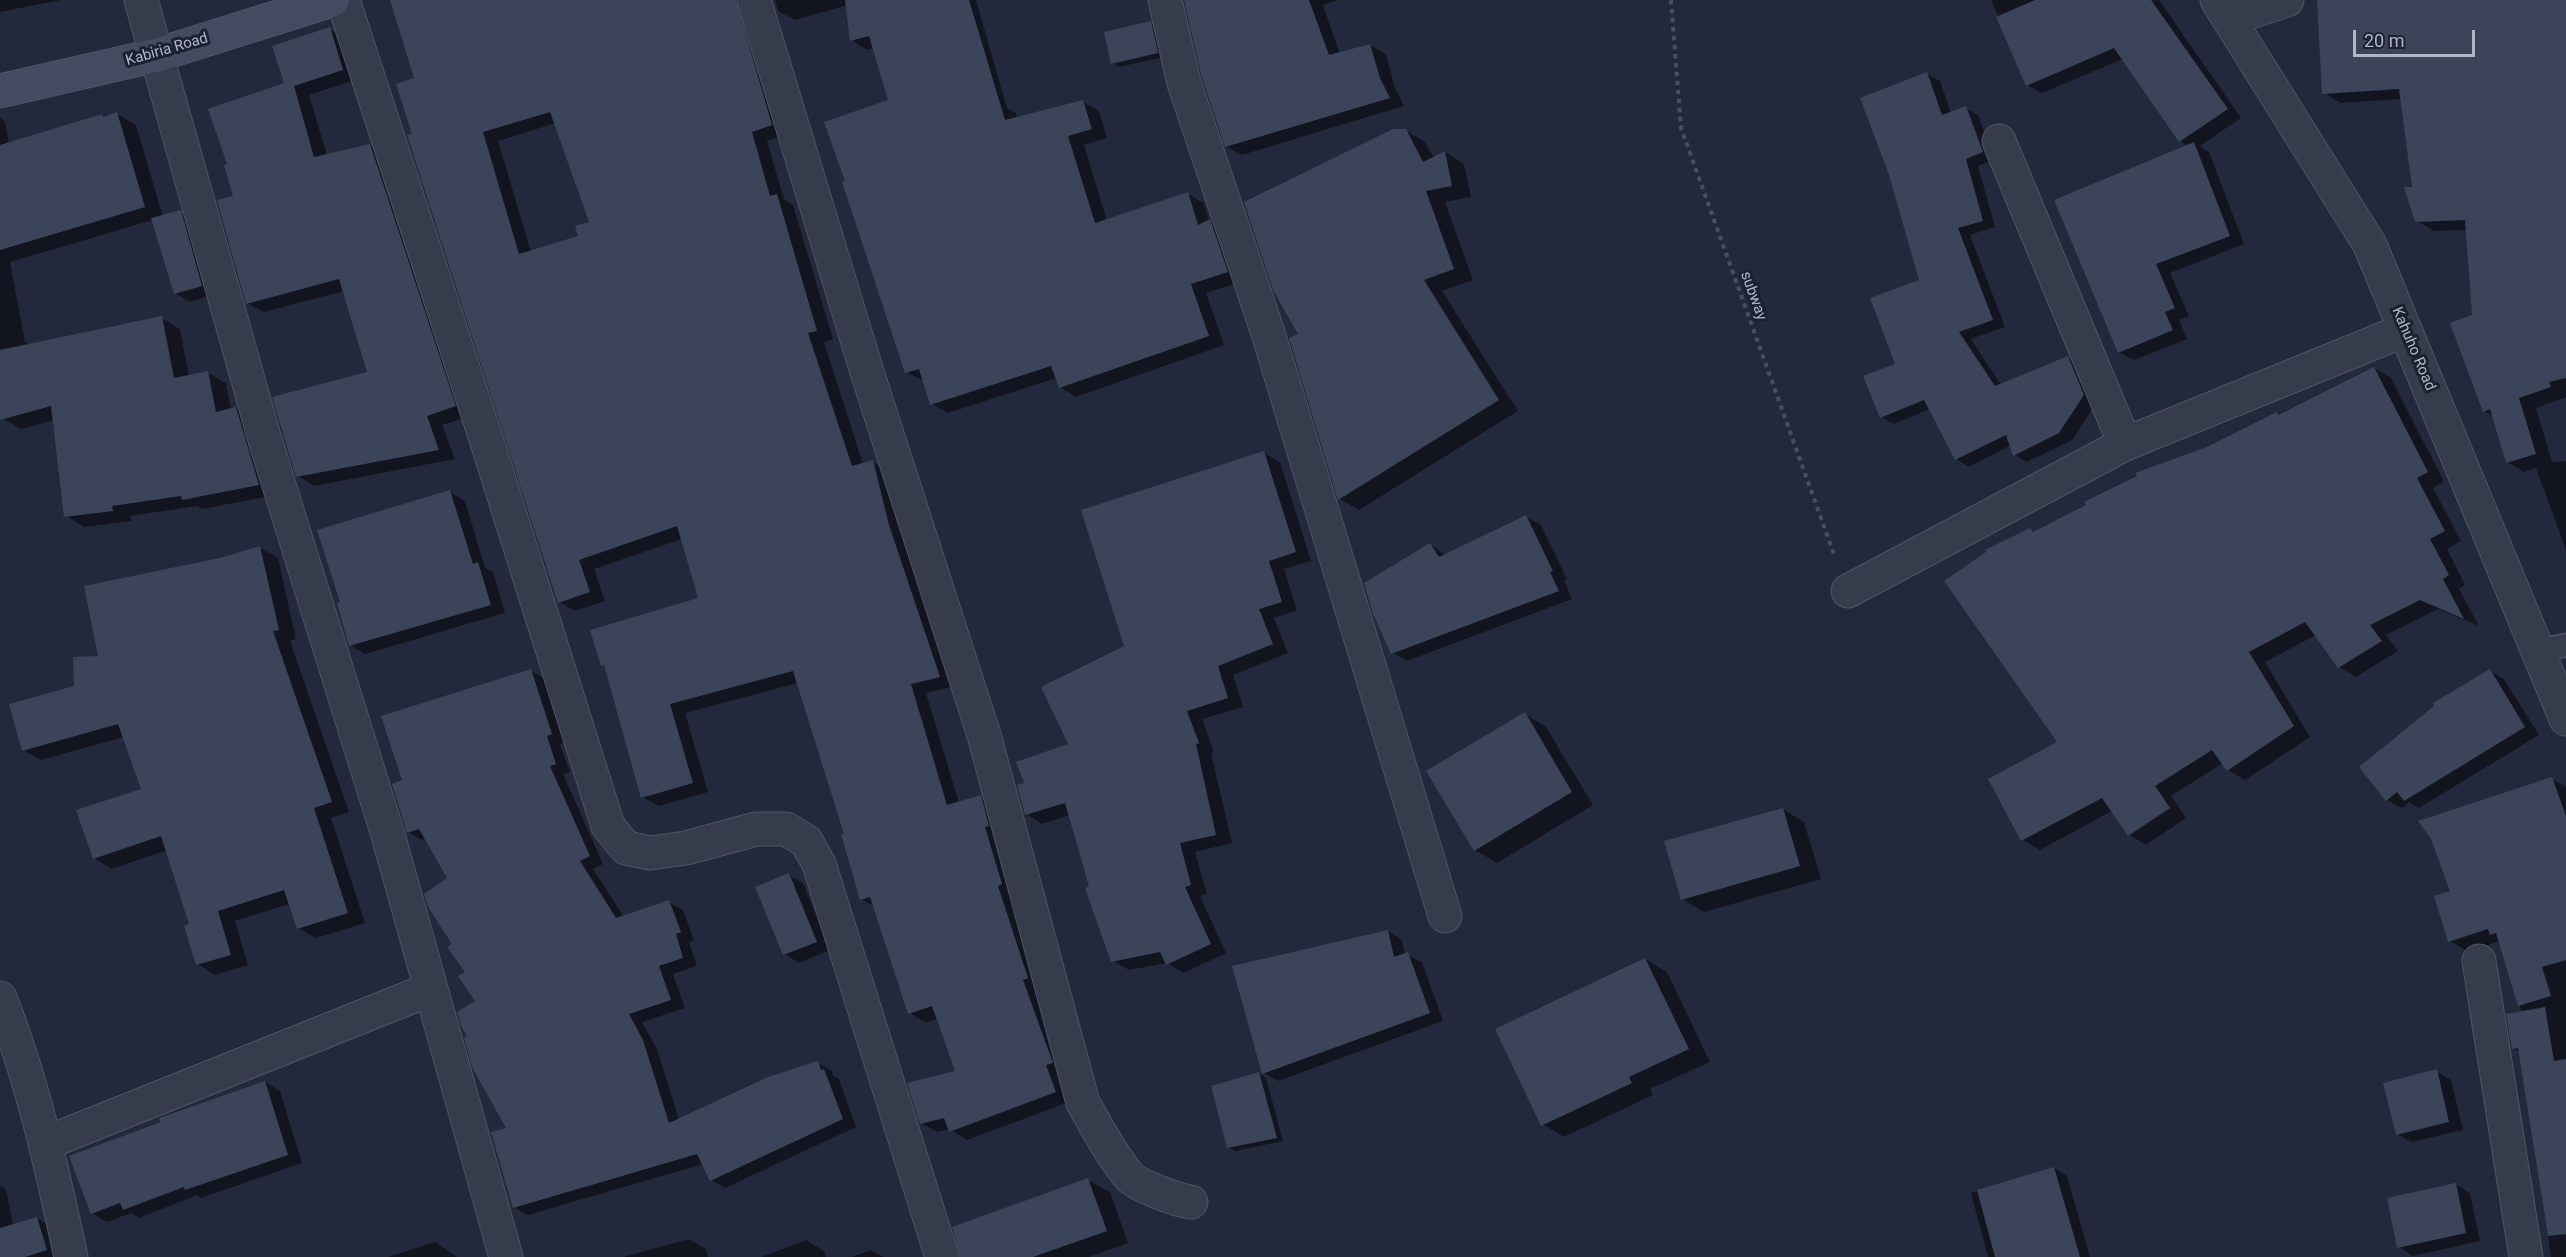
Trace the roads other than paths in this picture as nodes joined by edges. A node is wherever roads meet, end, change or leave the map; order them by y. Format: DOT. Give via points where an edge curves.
graph roads {
  1 [pos="141,0"];
  2 [pos="332,0"];
  3 [pos="343,0"];
  4 [pos="754,0"];
  5 [pos="1165,0"];
  6 [pos="2287,0"];
  7 [pos="2224,10"];
  8 [pos="157,56"];
  9 [pos="0,91"];
  10 [pos="1999,141"];
  11 [pos="2405,330"];
  12 [pos="2125,444"];
  13 [pos="1848,591"];
  14 [pos="2552,648"];
  15 [pos="2566,719"];
  16 [pos="1445,916"];
  17 [pos="2479,961"];
  18 [pos="431,989"];
  19 [pos="0,998"];
  20 [pos="46,1143"];
  21 [pos="1191,1202"];
  22 [pos="71,1257"];
  23 [pos="506,1257"];
  24 [pos="942,1257"];
  25 [pos="2526,1257"];
  1 -- 8 [label="street"];
  2 -- 8 [label="main road, Kabiria Road"];
  3 -- 24 [label="street" via="608,826 626,848 650,853 686,848 756,829 786,829 806,841 819,864"];
  4 -- 21 [label="street" via="867,372 984,735 1083,1103 1129,1177 1176,1200"];
  5 -- 16 [label="street" via="1184,83 1268,333"];
  6 -- 7 [label="street"];
  7 -- 11 [label="street, Kahuho Road" via="2370,245"];
  8 -- 9 [label="main road, Kabiria Road"];
  8 -- 18 [label="street" via="265,440 388,835"];
  10 -- 12 [label="street"];
  11 -- 12 [label="street"];
  11 -- 14 [label="street, Kahuho Road"];
  12 -- 13 [label="street"];
  14 -- 15 [label="street, Kahuho Road"];
  17 -- 25 [label="street"];
  18 -- 20 [label="street"];
  18 -- 23 [label="street"];
  19 -- 20 [label="street" via="20,1050"];
  20 -- 22 [label="street"];
}
